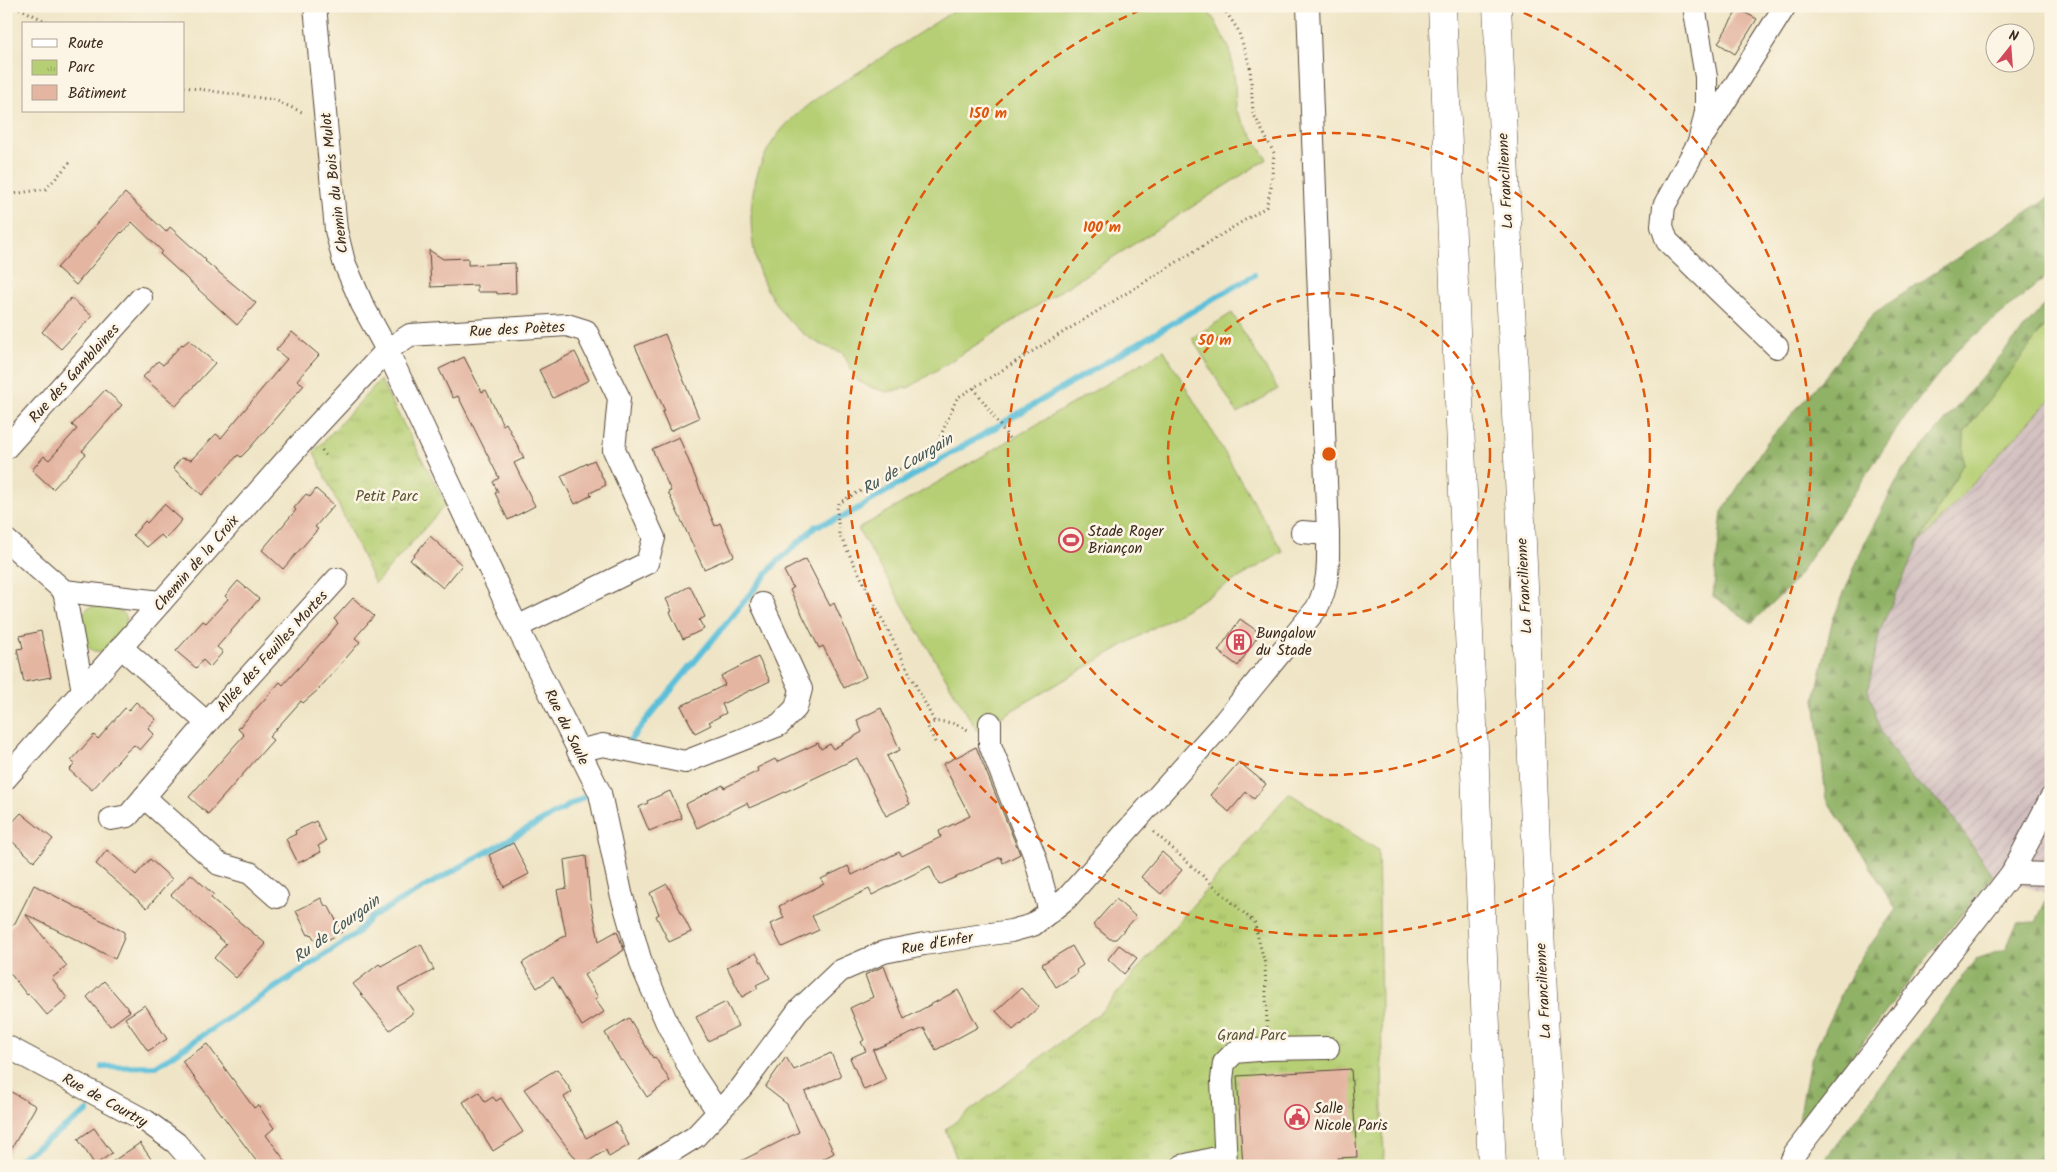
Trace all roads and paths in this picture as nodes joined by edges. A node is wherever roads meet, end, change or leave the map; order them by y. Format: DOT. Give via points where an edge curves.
graph roads {
  1 [pos="15,6"];
  2 [pos="315,6"];
  3 [pos="1222,6"];
  4 [pos="1308,6"];
  5 [pos="1442,6"];
  6 [pos="1497,6"];
  7 [pos="1694,6"];
  8 [pos="1785,6"];
  9 [pos="47,22"];
  10 [pos="185,87"];
  11 [pos="326,124"];
  12 [pos="1699,142"];
  13 [pos="71,161"];
  14 [pos="6,195"];
  15 [pos="141,298"];
  16 [pos="1777,348"];
  17 [pos="387,350"];
  18 [pos="974,388"];
  19 [pos="1010,440"];
  20 [pos="6,448"];
  21 [pos="1302,532"];
  22 [pos="1328,534"];
  23 [pos="6,540"];
  24 [pos="337,579"];
  25 [pos="64,591"];
  26 [pos="161,602"];
  27 [pos="762,604"];
  28 [pos="517,627"];
  29 [pos="122,648"];
  30 [pos="83,691"];
  31 [pos="934,721"];
  32 [pos="207,724"];
  33 [pos="990,734"];
  34 [pos="935,742"];
  35 [pos="578,751"];
  36 [pos="6,778"];
  37 [pos="144,797"];
  38 [pos="2051,798"];
  39 [pos="1138,818"];
  40 [pos="111,819"];
  41 [pos="2012,873"];
  42 [pos="2051,874"];
  43 [pos="277,897"];
  44 [pos="1050,912"];
  45 [pos="6,1046"];
  46 [pos="1328,1048"];
  47 [pos="1268,1049"];
  48 [pos="718,1112"];
  49 [pos="1226,1161"];
  50 [pos="196,1166"];
  51 [pos="648,1166"];
  52 [pos="1182,1166"];
  53 [pos="1492,1166"];
  54 [pos="1551,1166"];
  55 [pos="1789,1166"];
  1 -- 9 [label="path"];
  2 -- 11 [label="street, Chemin du Bois Mulot"];
  3 -- 18 [label="path" via="1238,30 1250,66 1253,112 1274,153 1266,207"];
  4 -- 22 [label="street, Rue d'Enfer"];
  5 -- 53 [label="highway"];
  6 -- 54 [label="highway, La Francilienne"];
  7 -- 12 [label="street" via="1706,77 1706,112"];
  8 -- 12 [label="street"];
  10 -- 11 [label="path" via="275,100"];
  11 -- 17 [label="street, Chemin du Bois Mulot" via="336,230 344,262"];
  12 -- 16 [label="street" via="1664,206 1662,226 1667,241"];
  13 -- 14 [label="path" via="46,188"];
  15 -- 20 [label="street, Rue des Gamblaines"];
  17 -- 26 [label="street, Chemin de la Croix"];
  17 -- 28 [label="street, Rue du Saule"];
  17 -- 28 [label="street, Rue des Poètes" via="410,335 567,325 586,331 619,398 614,450 654,538 647,563"];
  18 -- 19 [label="path"];
  18 -- 31 [label="path" via="957,398 935,449 839,504 837,509 839,534"];
  21 -- 22 [label="street"];
  22 -- 39 [label="street, Rue d'Enfer" via="1328,573 1325,592 1317,608 1224,722"];
  23 -- 25 [label="street"];
  24 -- 32 [label="street, Allée des Feuilles Mortes"];
  25 -- 26 [label="street"];
  25 -- 30 [label="street"];
  26 -- 29 [label="street, Chemin de la Croix"];
  27 -- 35 [label="street" via="801,689 796,708 779,725 684,762 603,745"];
  28 -- 35 [label="street, Rue du Saule"];
  29 -- 30 [label="street, Chemin de la Croix"];
  29 -- 32 [label="street, Allée des Feuilles Mortes"];
  30 -- 36 [label="street, Chemin de la Croix"];
  31 -- 33 [label="path"];
  31 -- 34 [label="path" via="927,725"];
  32 -- 37 [label="street, Allée des Feuilles Mortes"];
  33 -- 44 [label="street" via="1036,857"];
  35 -- 48 [label="street, Rue du Saule" via="600,793 621,893 642,966 691,1071"];
  37 -- 40 [label="street, Allée des Feuilles Mortes" via="128,816"];
  37 -- 43 [label="street" via="219,864 250,873"];
  38 -- 41 [label="street"];
  39 -- 44 [label="street, Rue d'Enfer" via="1068,898"];
  39 -- 47 [label="path" via="1254,922 1265,964"];
  41 -- 42 [label="street"];
  41 -- 55 [label="street" via="1795,1153"];
  44 -- 48 [label="street, Rue d'Enfer" via="1033,926 884,952 840,971 798,1011 741,1088"];
  45 -- 50 [label="street, Rue de Courtry" via="146,1121 176,1143"];
  46 -- 47 [label="street"];
  47 -- 49 [label="street" via="1235,1052 1224,1063"];
  48 -- 51 [label="street, Rue d'Enfer" via="695,1137"];
  49 -- 52 [label="street"];
}
